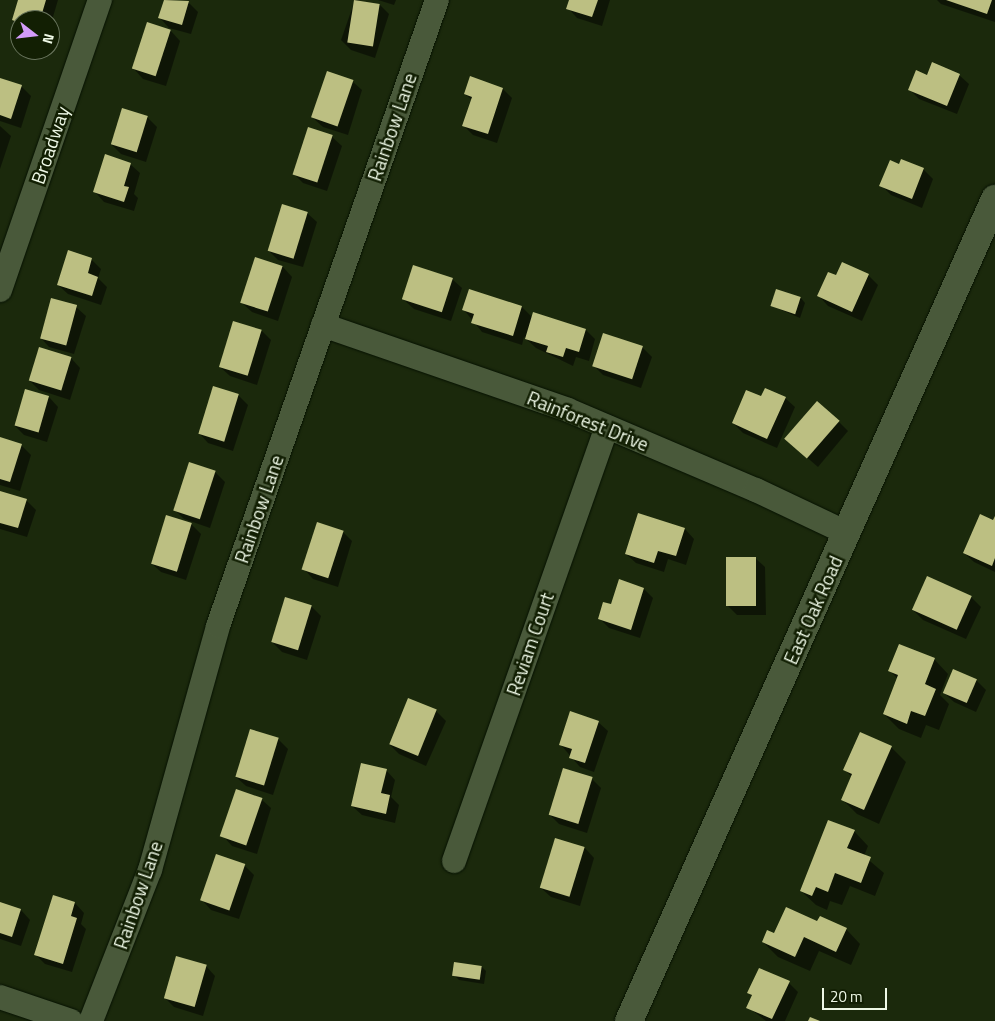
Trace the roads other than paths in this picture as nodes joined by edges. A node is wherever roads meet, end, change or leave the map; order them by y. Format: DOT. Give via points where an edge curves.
graph roads {
  1 [pos="100,0"];
  2 [pos="436,0"];
  3 [pos="995,199"];
  4 [pos="0,290"];
  5 [pos="323,324"];
  6 [pos="607,427"];
  7 [pos="847,533"];
  8 [pos="454,861"];
  9 [pos="0,996"];
  10 [pos="71,1021"];
  11 [pos="91,1021"];
  12 [pos="629,1021"];
  1 -- 4 [label="street, Broadway"];
  2 -- 5 [label="street, Rainbow Lane"];
  3 -- 7 [label="street, East Oak Road"];
  5 -- 6 [label="street, Rainforest Drive" via="568,410"];
  5 -- 11 [label="street, Rainbow Lane" via="218,626 150,870"];
  6 -- 7 [label="street, Rainforest Drive" via="756,490"];
  6 -- 8 [label="street, Reviam Court"];
  7 -- 12 [label="street, East Oak Road"];
  9 -- 10 [label="street"];
}
